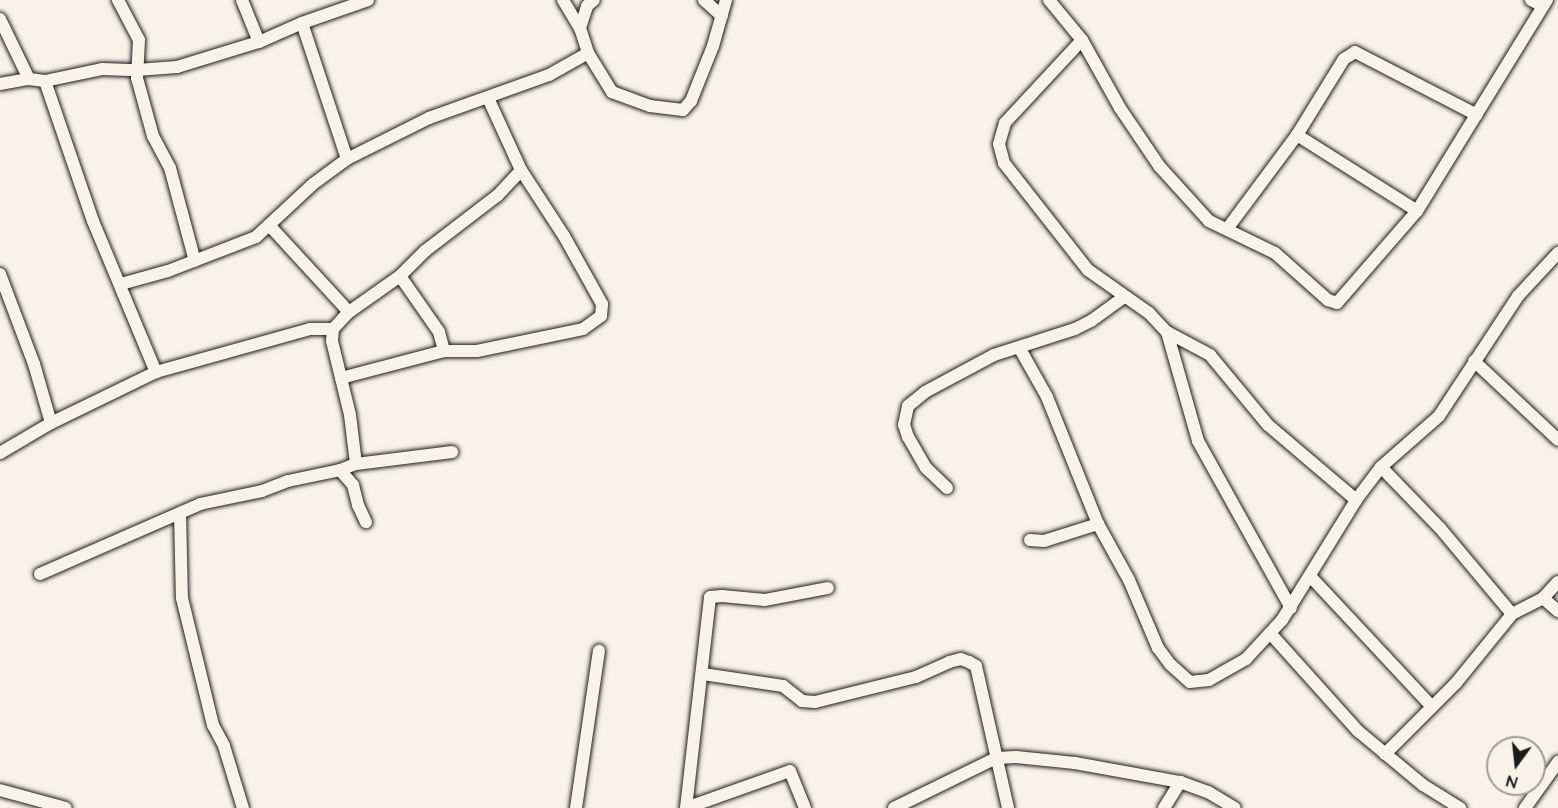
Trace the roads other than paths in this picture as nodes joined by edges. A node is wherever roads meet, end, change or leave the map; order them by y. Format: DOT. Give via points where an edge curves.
graph roads {
  1 [pos="118,0"];
  2 [pos="242,0"];
  3 [pos="368,0"];
  4 [pos="563,0"];
  5 [pos="594,0"];
  6 [pos="704,0"];
  7 [pos="726,0"];
  8 [pos="1050,0"];
  9 [pos="1532,0"];
  10 [pos="1545,3"];
  11 [pos="722,16"];
  12 [pos="0,19"];
  13 [pos="302,23"];
  14 [pos="580,28"];
  15 [pos="1082,40"];
  16 [pos="260,42"];
  17 [pos="588,53"];
  18 [pos="137,70"];
  19 [pos="29,79"];
  20 [pos="45,81"];
  21 [pos="0,84"];
  22 [pos="488,98"];
  23 [pos="1477,114"];
  24 [pos="1297,135"];
  25 [pos="347,159"];
  26 [pos="521,170"];
  27 [pos="1416,211"];
  28 [pos="269,225"];
  29 [pos="1227,229"];
  30 [pos="1558,253"];
  31 [pos="195,261"];
  32 [pos="0,274"];
  33 [pos="400,276"];
  34 [pos="121,284"];
  35 [pos="1125,297"];
  36 [pos="349,312"];
  37 [pos="333,329"];
  38 [pos="1167,332"];
  39 [pos="1020,349"];
  40 [pos="444,351"];
  41 [pos="1474,361"];
  42 [pos="156,372"];
  43 [pos="341,378"];
  44 [pos="51,423"];
  45 [pos="1558,440"];
  46 [pos="452,452"];
  47 [pos="0,453"];
  48 [pos="356,464"];
  49 [pos="1381,467"];
  50 [pos="340,470"];
  51 [pos="947,488"];
  52 [pos="1356,501"];
  53 [pos="180,513"];
  54 [pos="366,522"];
  55 [pos="1098,524"];
  56 [pos="1030,540"];
  57 [pos="40,574"];
  58 [pos="1310,576"];
  59 [pos="1558,582"];
  60 [pos="828,588"];
  61 [pos="1543,598"];
  62 [pos="1291,608"];
  63 [pos="1558,610"];
  64 [pos="1512,614"];
  65 [pos="1270,633"];
  66 [pos="599,651"];
  67 [pos="703,674"];
  68 [pos="1432,707"];
  69 [pos="1385,754"];
  70 [pos="996,758"];
  71 [pos="1558,762"];
  72 [pos="1180,782"];
  73 [pos="0,790"];
  74 [pos="66,808"];
  75 [pos="243,808"];
  76 [pos="576,808"];
  77 [pos="686,808"];
  78 [pos="805,808"];
  79 [pos="894,808"];
  80 [pos="1008,808"];
  81 [pos="1164,808"];
  82 [pos="1235,808"];
  83 [pos="1460,808"];
  84 [pos="1525,808"];
  1 -- 18 [label="street" via="139,40"];
  2 -- 16 [label="street"];
  3 -- 13 [label="street"];
  4 -- 14 [label="street"];
  5 -- 14 [label="street" via="587,6"];
  6 -- 11 [label="street"];
  7 -- 11 [label="street"];
  8 -- 15 [label="street"];
  9 -- 10 [label="street"];
  10 -- 23 [label="street"];
  11 -- 17 [label="street" via="691,101 683,110 650,106 612,92"];
  12 -- 19 [label="street"];
  13 -- 16 [label="street"];
  13 -- 25 [label="street"];
  14 -- 17 [label="street"];
  15 -- 29 [label="street" via="1120,108 1160,167 1209,221"];
  15 -- 35 [label="street" via="1005,123 999,144 1004,163 1078,260"];
  16 -- 18 [label="street" via="177,68"];
  17 -- 22 [label="street" via="549,75"];
  18 -- 20 [label="street" via="102,69"];
  18 -- 31 [label="street" via="153,136 170,168"];
  19 -- 20 [label="street"];
  19 -- 21 [label="street"];
  20 -- 34 [label="street" via="93,221"];
  22 -- 25 [label="street" via="429,118"];
  22 -- 26 [label="street"];
  23 -- 24 [label="street" via="1355,52 1344,59"];
  23 -- 27 [label="street"];
  24 -- 27 [label="street"];
  24 -- 29 [label="street"];
  25 -- 28 [label="street"];
  26 -- 33 [label="street" via="498,195 425,251"];
  26 -- 40 [label="street" via="602,304 601,316 583,329 477,351"];
  27 -- 29 [label="street" via="1337,303 1328,300 1275,253"];
  28 -- 31 [label="street" via="256,237"];
  28 -- 36 [label="street"];
  30 -- 41 [label="street" via="1518,296"];
  31 -- 34 [label="street"];
  32 -- 44 [label="street" via="34,364"];
  33 -- 36 [label="street"];
  33 -- 40 [label="street" via="439,332"];
  34 -- 42 [label="street"];
  35 -- 38 [label="street" via="1149,313"];
  35 -- 39 [label="street" via="1091,321"];
  36 -- 37 [label="street"];
  37 -- 42 [label="street" via="310,329"];
  37 -- 43 [label="street" via="332,342"];
  38 -- 52 [label="street" via="1209,355 1268,425"];
  38 -- 62 [label="street" via="1198,441"];
  39 -- 51 [label="street" via="994,355 925,392 908,406 904,425 908,437 926,468"];
  39 -- 55 [label="street" via="1047,397"];
  40 -- 43 [label="street"];
  41 -- 45 [label="street"];
  41 -- 49 [label="street" via="1439,416"];
  42 -- 44 [label="street"];
  43 -- 48 [label="street"];
  44 -- 47 [label="street"];
  46 -- 48 [label="street"];
  48 -- 50 [label="street"];
  49 -- 52 [label="street"];
  49 -- 64 [label="street" via="1440,528"];
  50 -- 53 [label="street" via="200,504"];
  50 -- 54 [label="street" via="354,485"];
  52 -- 58 [label="street"];
  53 -- 57 [label="street"];
  53 -- 75 [label="street" via="182,598 213,725 224,746"];
  55 -- 56 [label="street" via="1044,541"];
  55 -- 65 [label="street" via="1129,580 1158,648 1190,682 1209,680 1246,659"];
  58 -- 62 [label="street"];
  58 -- 68 [label="street"];
  59 -- 61 [label="street"];
  60 -- 67 [label="street" via="765,600 710,597"];
  61 -- 63 [label="street"];
  61 -- 64 [label="street"];
  62 -- 65 [label="street"];
  64 -- 68 [label="street"];
  65 -- 69 [label="street" via="1358,731"];
  66 -- 76 [label="street"];
  67 -- 70 [label="street" via="783,686 802,701 815,702 916,677 961,659 976,666"];
  67 -- 77 [label="street"];
  68 -- 69 [label="street"];
  69 -- 83 [label="street"];
  70 -- 72 [label="street" via="1075,763"];
  70 -- 79 [label="street"];
  70 -- 80 [label="street"];
  71 -- 84 [label="street"];
  72 -- 81 [label="street"];
  72 -- 82 [label="street"];
  73 -- 74 [label="street"];
  77 -- 78 [label="street" via="790,771"];
}
